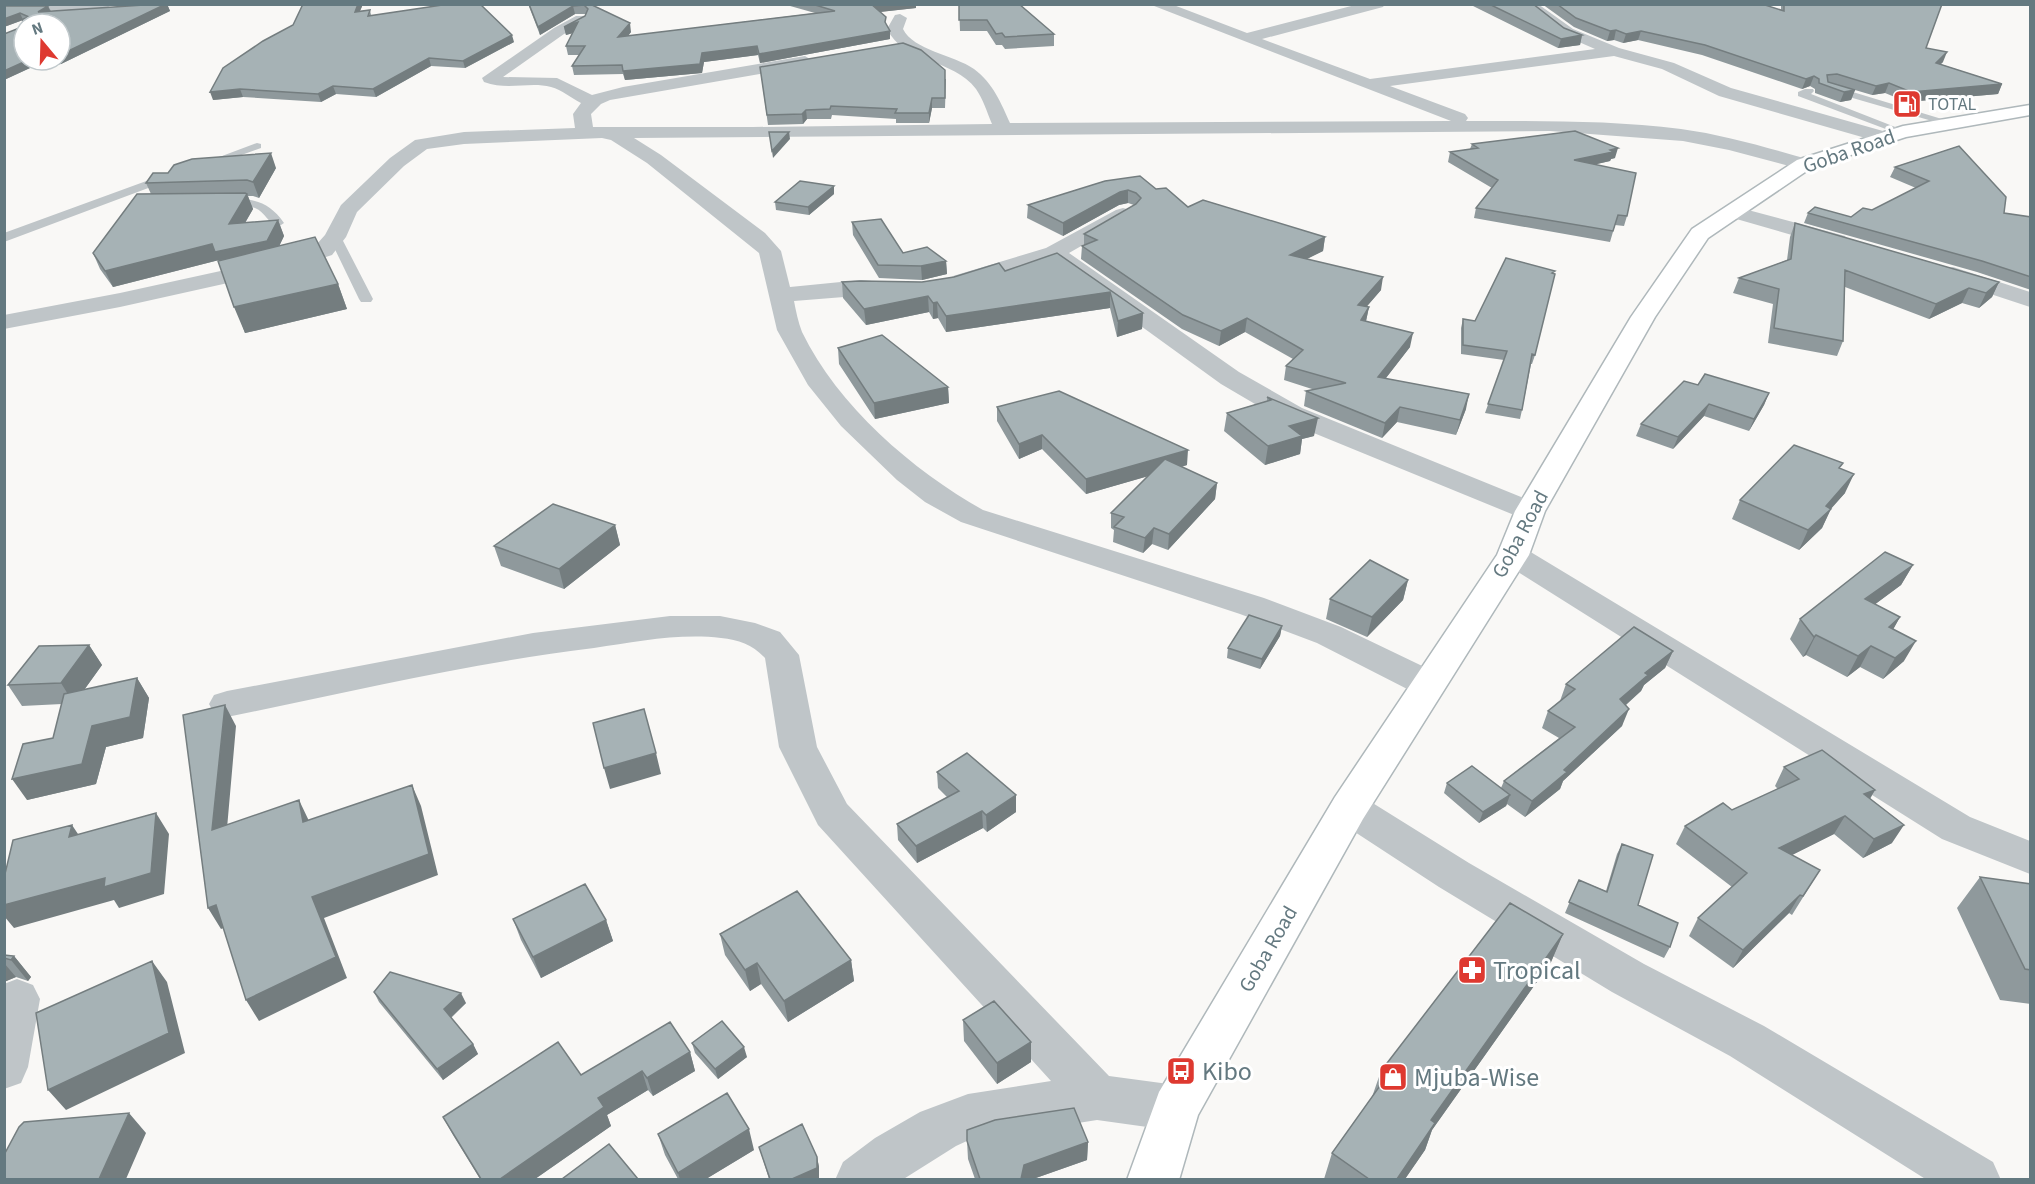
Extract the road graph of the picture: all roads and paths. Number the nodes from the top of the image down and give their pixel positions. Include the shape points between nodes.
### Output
1 (119, 4) edge
2 (1156, 4) edge
3 (1378, 4) edge
4 (1528, 4) edge
5 (103, 6) edge
6 (1311, 6) dead end
7 (4, 7) edge
8 (72, 14) edge
9 (1334, 15) junction
10 (900, 18) dead end
11 (581, 19) edge
12 (1246, 38) junction
13 (905, 44) junction
14 (887, 47) edge
15 (1613, 51) junction
16 (819, 58) edge
17 (1369, 84) junction
18 (1830, 88) edge
19 (1809, 92) edge
20 (591, 101) junction
21 (2031, 110) edge
22 (1950, 123) junction
23 (1478, 125) junction
24 (1003, 129) junction
25 (593, 132) junction
26 (1893, 135) junction
27 (256, 146) dead end
28 (1804, 164) junction
29 (95, 203) junction
30 (128, 204) edge
31 (206, 204) edge
32 (1127, 211) edge
33 (1733, 212) junction
34 (278, 223) edge
35 (335, 237) junction
36 (4, 238) edge
37 (1856, 247) edge
38 (1054, 253) junction
39 (1934, 269) edge
40 (938, 286) edge
41 (909, 288) edge
42 (780, 295) junction
43 (366, 299) dead end
44 (2031, 300) edge
45 (4, 322) edge
46 (1530, 511) junction
47 (1512, 555) junction
48 (1428, 684) junction
49 (226, 704) edge
50 (1349, 808) junction
51 (2031, 858) edge
52 (17, 999) dead end
53 (4, 1067) edge
54 (1097, 1097) junction
55 (1176, 1108) junction
56 (861, 1179) edge
57 (1153, 1179) edge
58 (1975, 1179) edge

1 - 5 street
2 - 12 street
3 - 9 street
4 - 15 street via 1568,32
5 - 7 street
5 - 8 street
6 - 9 street
9 - 12 street
10 - 13 street via 895,29
11 - 20 street via 490,78 558,83
12 - 17 street
13 - 14 street
13 - 24 street via 945,59 975,78 984,88
15 - 17 street
15 - 26 street via 1668,66 1725,92 1825,122
16 - 20 street
17 - 23 street
18 - 22 lane
19 - 26 lane via 1803,94
20 - 25 street via 582,114
21 - 22 main road, Goba Road
22 - 26 main road, Goba Road
23 - 24 street
23 - 28 street via 1662,132 1733,144
24 - 25 street
25 - 35 street via 464,138 422,144 348,209
25 - 42 street via 618,136 654,159 757,238 771,251
26 - 28 main road, Goba Road
27 - 29 lane
28 - 33 main road, Goba Road
29 - 30 lane
29 - 36 lane
31 - 34 lane via 259,203 269,209
32 - 38 street
33 - 37 street
33 - 46 main road, Goba Road via 1700,234 1672,272
35 - 43 lane
35 - 45 street via 324,250 286,263
38 - 40 street
38 - 46 street via 1230,378 1292,414
39 - 44 street
41 - 42 street via 861,286
42 - 48 street via 789,330 817,379 851,420 936,496 972,516 1252,606 1329,635
46 - 47 main road, Goba Road
47 - 48 main road, Goba Road
47 - 51 street via 1956,828
48 - 50 main road, Goba Road
49 - 54 street via 533,644 670,627 720,627 755,634 768,640 782,655 798,747 832,814
50 - 55 main road, Goba Road
50 - 58 street via 1454,875 1628,978 1747,1041
52 - 53 street
54 - 55 street
54 - 56 street via 968,1118 893,1155
55 - 57 main road, Goba Road

